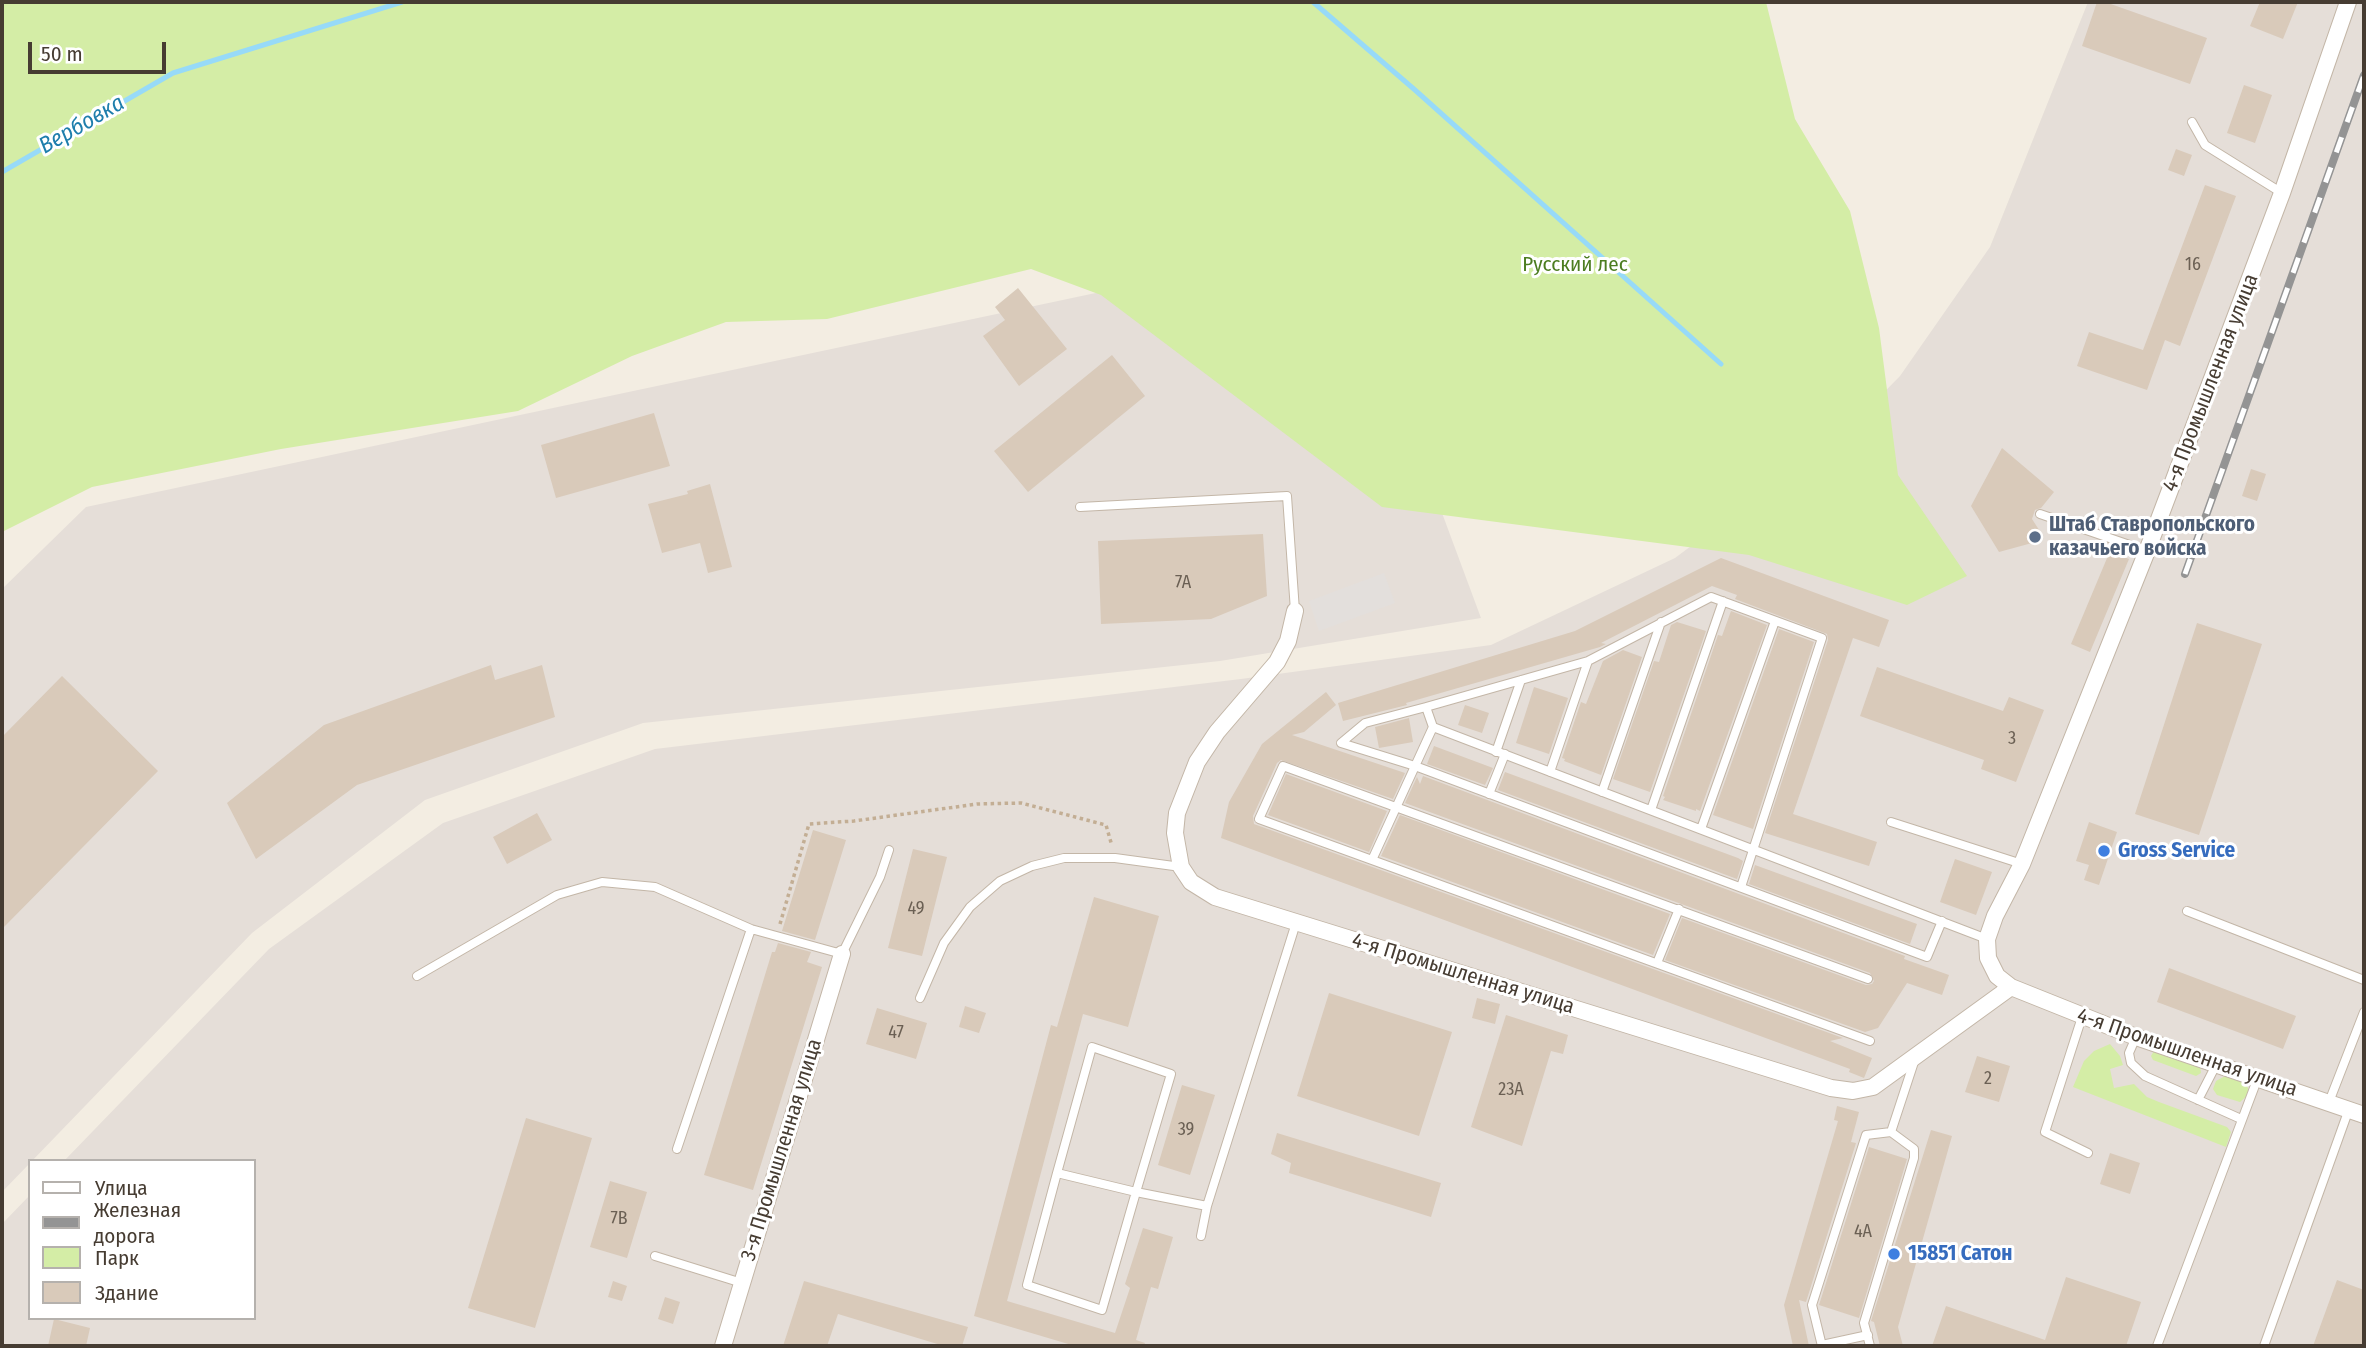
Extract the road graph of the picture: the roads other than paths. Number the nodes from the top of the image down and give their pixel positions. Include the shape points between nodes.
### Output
1 (2348, 2) edge
2 (2192, 122) dead end
3 (2282, 193) junction
4 (1080, 508) dead end
5 (2040, 514) dead end
6 (2147, 551) junction
7 (1723, 601) junction
8 (1295, 611) joint
9 (1775, 621) junction
10 (1661, 622) junction
11 (1588, 661) junction
12 (1521, 680) junction
13 (1426, 707) junction
14 (1433, 727) junction
15 (1500, 753) junction
16 (1415, 766) junction
17 (1550, 772) junction
18 (1602, 792) junction
19 (1489, 794) junction
20 (1397, 806) junction
21 (1651, 810) junction
22 (1891, 822) dead end
23 (1701, 829) junction
24 (1753, 849) junction
25 (890, 850) dead end
26 (1372, 860) junction
27 (2021, 864) junction
28 (1181, 867) junction
29 (1741, 887) junction
30 (1679, 909) junction
31 (2187, 911) dead end
32 (1942, 921) junction
33 (1296, 923) junction
34 (751, 929) junction
35 (1987, 939) junction
36 (842, 954) junction
37 (1657, 963) junction
38 (417, 976) dead end
39 (1868, 979) dead end
40 (2364, 980) edge
41 (2011, 988) junction
42 (920, 998) dead end
43 (2364, 1012) edge
44 (2082, 1017) junction
45 (2136, 1037) junction
46 (1870, 1041) dead end
47 (1916, 1056) junction
48 (2216, 1065) junction
49 (2257, 1080) junction
50 (2198, 1100) junction
51 (2329, 1102) junction
52 (2357, 1112) edge
53 (2241, 1119) junction
54 (1891, 1132) junction
55 (677, 1149) dead end
56 (2088, 1153) dead end
57 (1056, 1173) junction
58 (1136, 1192) junction
59 (1207, 1206) junction
60 (1202, 1236) dead end
61 (655, 1256) dead end
62 (742, 1283) junction
63 (1868, 1335) junction
64 (723, 1346) edge
65 (1822, 1346) edge
66 (1870, 1346) edge
67 (2157, 1346) edge
68 (2264, 1346) edge

1 - 3 street, 4-я Промышленная улица
2 - 3 lane via 2205,145
3 - 6 street, 4-я Промышленная улица
4 - 8 lane via 1287,496
5 - 6 lane
6 - 27 street, 4-я Промышленная улица
7 - 9 lane
7 - 10 lane via 1711,597
7 - 21 lane
8 - 28 street via 1277,662 1217,732 1198,762 1177,813
9 - 23 lane
9 - 24 lane via 1822,638
10 - 11 lane
10 - 18 lane
11 - 12 lane
11 - 17 lane
12 - 13 lane
12 - 15 lane
13 - 14 lane
13 - 16 lane via 1366,723 1341,743
14 - 15 lane
14 - 16 lane
15 - 17 lane
15 - 19 lane
16 - 19 lane
16 - 20 lane
17 - 18 lane
18 - 21 lane
19 - 29 lane
20 - 26 lane
20 - 26 lane via 1283,766 1259,819
20 - 30 lane
21 - 23 lane
22 - 27 lane
23 - 24 lane
24 - 29 lane
24 - 32 lane
25 - 36 lane
26 - 37 lane
27 - 35 street, 4-я Промышленная улица
28 - 33 street, 4-я Промышленная улица via 1191,881 1215,897
28 - 42 lane via 1115,858 1064,858 1000,881 970,908 944,943
29 - 32 lane via 1927,957
30 - 37 lane
30 - 39 lane
31 - 40 lane
32 - 35 lane
33 - 47 street, 4-я Промышленная улица via 1831,1088 1853,1091 1873,1087
33 - 59 lane
34 - 36 lane
34 - 38 lane via 655,887 602,882 557,895
34 - 55 lane
35 - 41 street, 4-я Промышленная улица via 1988,958 1997,976
36 - 62 street, 3-я Промышленная улица
37 - 46 lane
41 - 44 street, 4-я Промышленная улица
41 - 47 street, 4-я Промышленная улица
43 - 51 lane
44 - 45 street, 4-я Промышленная улица
44 - 56 lane via 2045,1132
45 - 48 street, 4-я Промышленная улица
45 - 50 lane via 2129,1053 2131,1063 2145,1076
47 - 54 lane
48 - 49 street, 4-я Промышленная улица
48 - 50 lane
49 - 51 street, 4-я Промышленная улица
49 - 53 lane
50 - 53 lane
51 - 52 street, 4-я Промышленная улица
52 - 68 lane
53 - 67 lane
54 - 63 lane via 1914,1149 1914,1158 1864,1323
54 - 65 lane via 1866,1135 1811,1305
57 - 58 lane
57 - 58 lane via 1027,1285 1101,1310
57 - 58 lane via 1092,1047 1171,1074
58 - 59 lane
59 - 60 lane
61 - 62 lane
62 - 64 street, 3-я Промышленная улица
63 - 65 lane
63 - 66 lane

